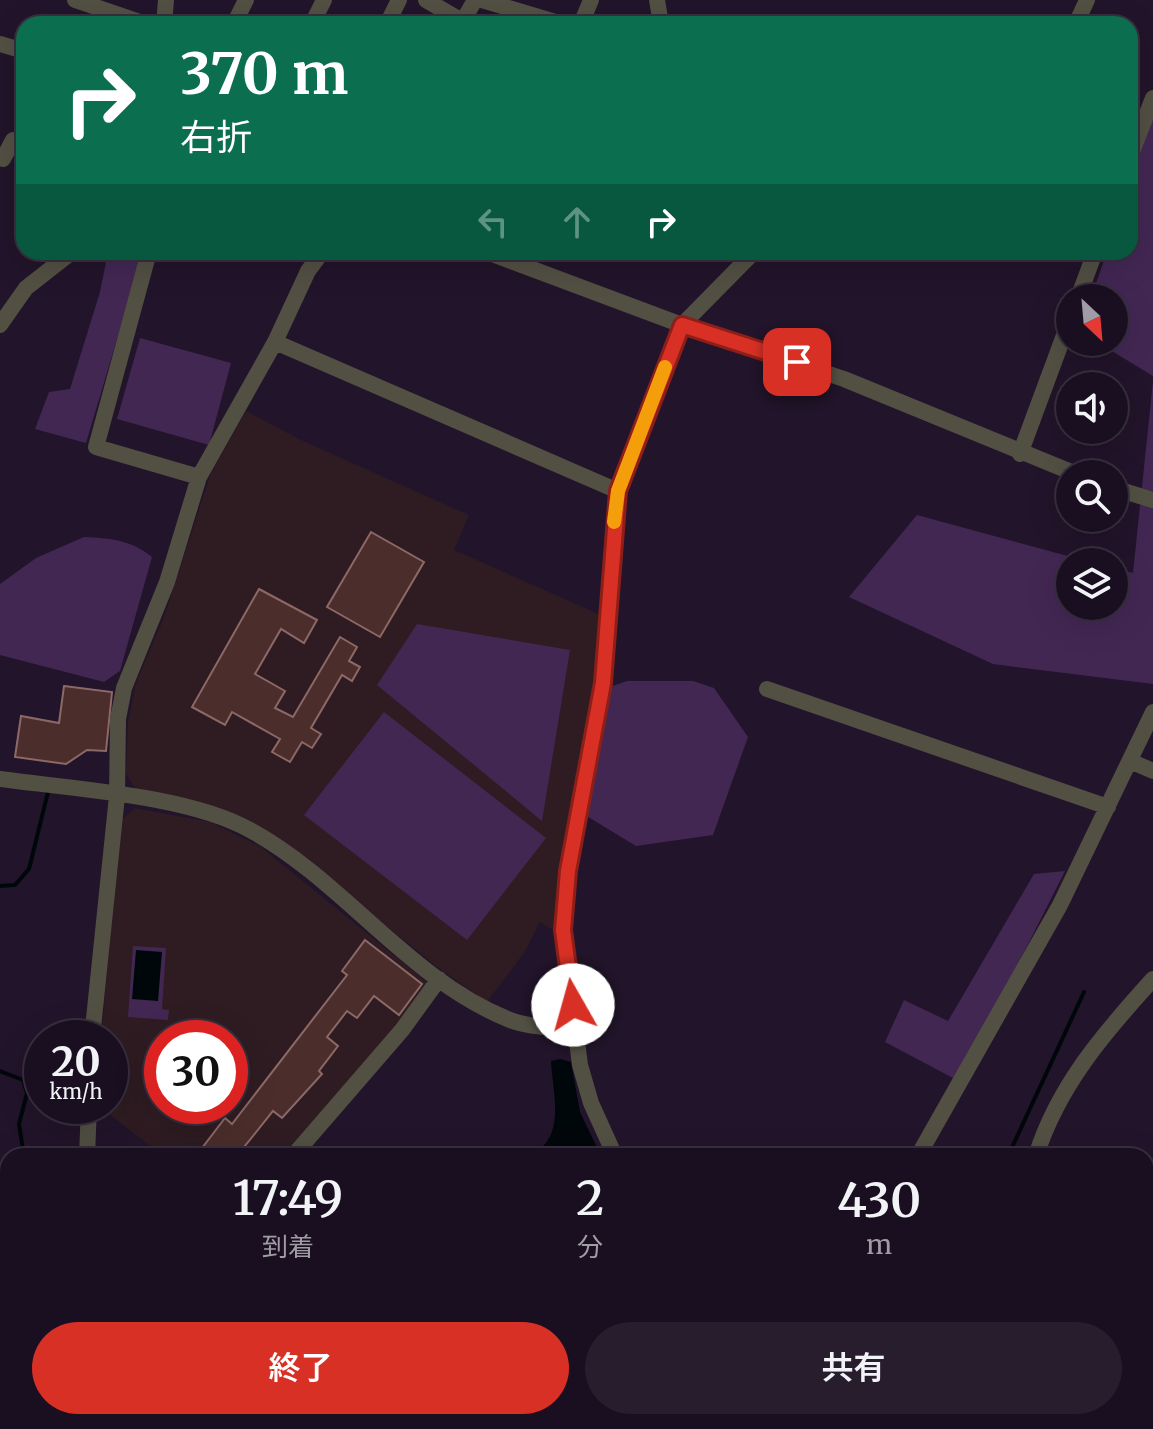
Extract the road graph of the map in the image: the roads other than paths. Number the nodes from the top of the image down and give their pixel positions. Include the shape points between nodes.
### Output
1 (75, 0) edge
2 (426, 0) edge
3 (482, 0) edge
4 (122, 16) edge
5 (453, 16) edge
6 (535, 16) edge
7 (1153, 98) edge
8 (1138, 136) edge
9 (16, 141) edge
10 (0, 158) edge
11 (62, 260) edge
12 (147, 260) edge
13 (316, 260) edge
14 (508, 260) edge
15 (746, 260) edge
16 (1092, 260) edge
17 (1083, 284) edge
18 (0, 325) edge
19 (682, 325) junction
20 (275, 342) junction
21 (1056, 356) edge
22 (1020, 454) junction
23 (1056, 467) edge
24 (199, 477) junction
25 (618, 491) junction
26 (1128, 492) edge
27 (1153, 500) edge
28 (767, 689) dead end
29 (1153, 712) edge
30 (1130, 761) junction
31 (1153, 771) edge
32 (0, 779) edge
33 (117, 796) junction
34 (1108, 807) junction
35 (439, 979) junction
36 (1153, 979) edge
37 (94, 1020) edge
38 (576, 1030) junction
39 (88, 1124) edge
40 (87, 1148) edge
41 (300, 1148) edge
42 (611, 1148) edge
43 (923, 1148) edge
44 (1039, 1148) edge

1 - 4 street
2 - 5 street
3 - 6 street
7 - 8 street
9 - 10 street
11 - 18 street via 26,288
12 - 24 street via 96,447
13 - 20 street
14 - 19 street
15 - 19 street
16 - 17 street
19 - 22 street via 844,379
19 - 25 street
20 - 24 street
20 - 25 street
21 - 22 street
22 - 23 street
24 - 33 street via 167,582 124,688
25 - 38 street via 603,683 563,930
26 - 27 street
28 - 34 street
29 - 30 street
30 - 31 street
30 - 34 street
32 - 33 street
33 - 35 street via 194,809 248,829 299,862
33 - 37 street
34 - 43 street via 1060,905
35 - 38 street via 512,1021
35 - 41 street
36 - 44 street via 1096,1042
38 - 42 street via 591,1103
39 - 40 street

